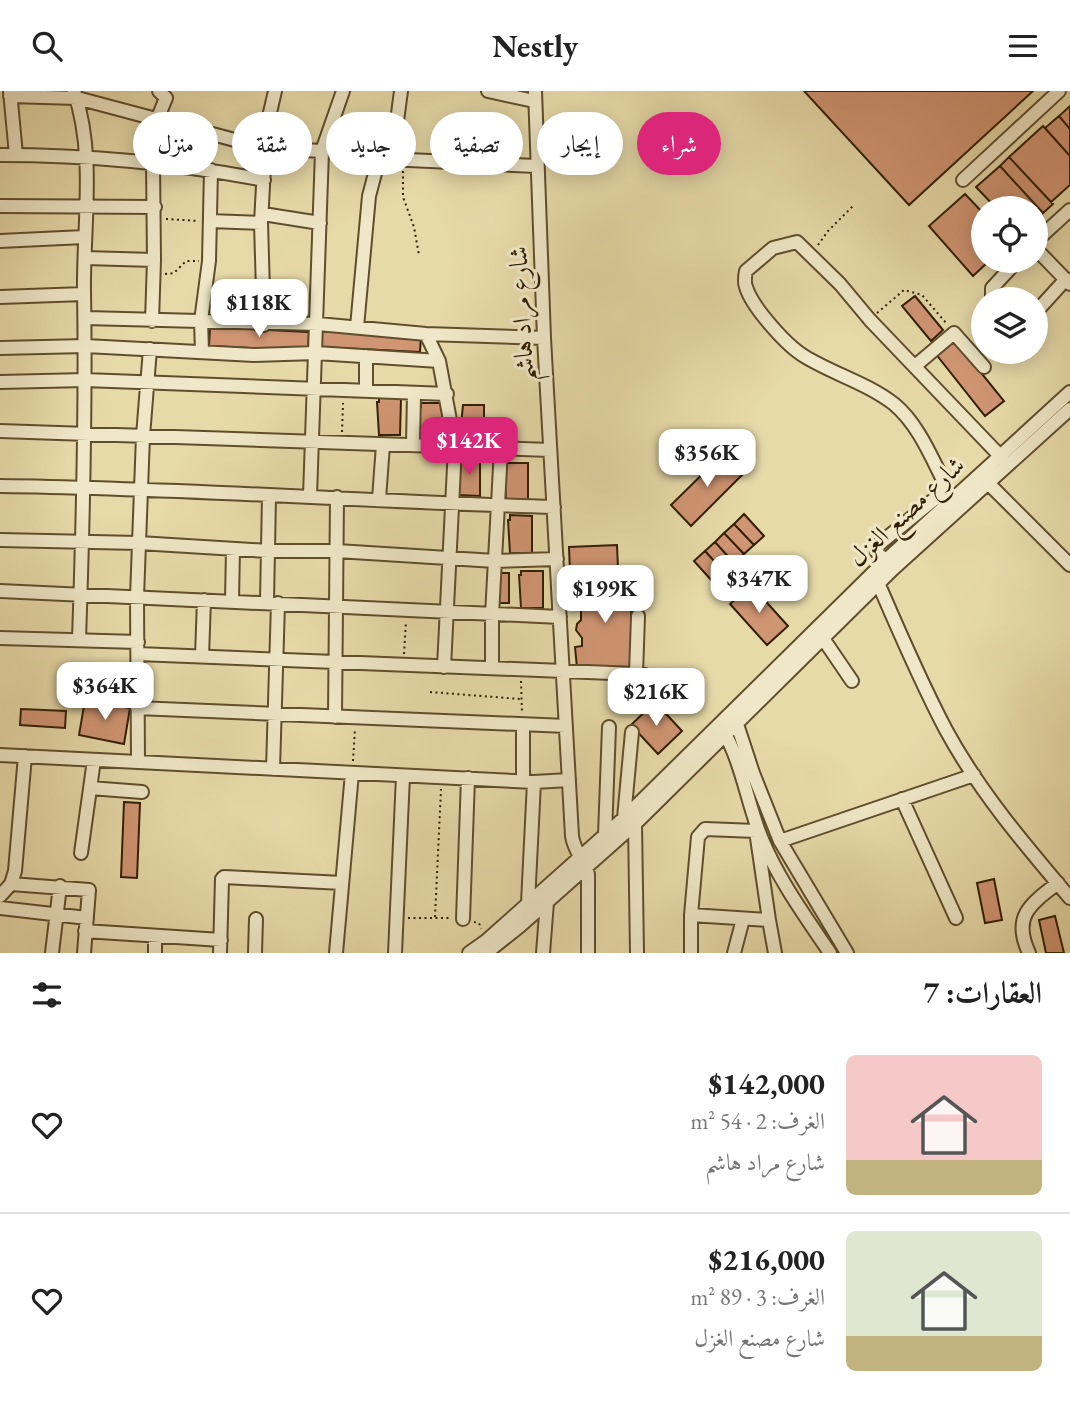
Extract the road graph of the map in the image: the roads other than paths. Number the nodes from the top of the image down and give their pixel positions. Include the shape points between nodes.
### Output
1 (159, 91) edge
2 (343, 91) edge
3 (401, 91) edge
4 (488, 91) edge
5 (1059, 91) edge
6 (273, 92) edge
7 (75, 95) edge
8 (534, 96) edge
9 (8, 99) edge
10 (133, 112) edge
11 (162, 112) edge
12 (269, 112) edge
13 (400, 112) edge
14 (312, 150) edge
15 (322, 151) junction
16 (0, 155) edge
17 (16, 155) junction
18 (87, 156) junction
19 (133, 160) edge
20 (416, 160) edge
21 (537, 166) joint
22 (218, 171) edge
23 (154, 175) edge
24 (211, 175) edge
25 (264, 175) edge
26 (375, 175) edge
27 (537, 175) edge
28 (264, 180) junction
29 (963, 180) dead end
30 (0, 206) edge
31 (86, 206) junction
32 (1070, 210) edge
33 (155, 213) junction
34 (262, 218) junction
35 (210, 221) junction
36 (320, 223) junction
37 (1048, 230) edge
38 (84, 237) junction
39 (0, 241) edge
40 (85, 258) junction
41 (154, 260) junction
42 (1048, 261) edge
43 (1006, 273) edge
44 (1068, 282) edge
45 (993, 287) edge
46 (84, 293) junction
47 (0, 297) edge
48 (1048, 301) edge
49 (86, 318) junction
50 (152, 321) junction
51 (201, 321) junction
52 (264, 324) junction
53 (318, 324) junction
54 (357, 327) junction
55 (426, 334) junction
56 (544, 338) junction
57 (86, 346) junction
58 (0, 348) edge
59 (150, 349) junction
60 (202, 352) junction
61 (316, 353) junction
62 (366, 356) junction
63 (439, 361) junction
64 (915, 366) junction
65 (984, 367) dead end
66 (85, 380) junction
67 (0, 382) edge
68 (148, 382) junction
69 (316, 389) junction
70 (366, 390) junction
71 (1070, 392) edge
72 (414, 394) junction
73 (447, 394) junction
74 (1070, 409) edge
75 (0, 431) edge
76 (84, 433) junction
77 (143, 436) junction
78 (313, 443) junction
79 (413, 444) junction
80 (383, 445) junction
81 (454, 447) junction
82 (501, 449) junction
83 (550, 450) junction
84 (1004, 459) junction
85 (983, 478) junction
86 (0, 486) edge
87 (83, 487) junction
88 (140, 491) junction
89 (270, 496) junction
90 (310, 496) junction
91 (337, 497) junction
92 (379, 499) junction
93 (453, 505) junction
94 (499, 505) junction
95 (554, 507) junction
96 (0, 540) edge
97 (83, 541) junction
98 (139, 543) junction
99 (233, 549) junction
100 (268, 551) junction
101 (337, 551) junction
102 (450, 558) junction
103 (557, 559) junction
104 (495, 561) junction
105 (889, 565) junction
106 (1070, 565) edge
107 (876, 577) junction
108 (0, 591) edge
109 (80, 594) junction
110 (137, 597) junction
111 (204, 600) junction
112 (232, 600) junction
113 (272, 602) junction
114 (335, 605) junction
115 (447, 612) junction
116 (492, 615) junction
117 (638, 616) dead end
118 (560, 617) junction
119 (819, 634) junction
120 (0, 638) edge
121 (79, 639) junction
122 (138, 648) junction
123 (202, 656) junction
124 (275, 660) junction
125 (334, 664) junction
126 (444, 667) junction
127 (492, 668) junction
128 (563, 671) junction
129 (636, 674) junction
130 (852, 681) dead end
131 (679, 706) dead end
132 (137, 708) junction
133 (733, 710) junction
134 (273, 715) junction
135 (335, 717) junction
136 (719, 724) junction
137 (523, 725) junction
138 (737, 725) junction
139 (566, 726) junction
140 (609, 727) dead end
141 (632, 732) dead end
142 (726, 736) junction
143 (740, 753) junction
144 (0, 755) edge
145 (25, 757) junction
146 (94, 760) junction
147 (138, 762) junction
148 (273, 769) junction
149 (352, 773) junction
150 (974, 775) junction
151 (403, 776) junction
152 (468, 778) junction
153 (569, 780) junction
154 (529, 781) junction
155 (90, 788) junction
156 (142, 792) dead end
157 (902, 799) junction
158 (630, 821) junction
159 (757, 831) junction
160 (605, 835) junction
161 (780, 841) junction
162 (81, 853) dead end
163 (582, 862) junction
164 (342, 883) junction
165 (1058, 883) junction
166 (11, 884) junction
167 (60, 886) junction
168 (0, 896) edge
169 (1070, 898) edge
170 (547, 902) junction
171 (528, 903) junction
172 (0, 908) edge
173 (57, 914) junction
174 (691, 915) junction
175 (956, 918) dead end
176 (256, 919) dead end
177 (463, 919) road end
178 (743, 919) junction
179 (769, 920) junction
180 (86, 925) junction
181 (155, 937) junction
182 (220, 946) edge
183 (490, 949) edge
184 (52, 953) edge
185 (83, 953) edge
186 (155, 953) edge
187 (256, 953) edge
188 (336, 953) edge
189 (395, 953) edge
190 (469, 953) edge
191 (543, 953) edge
192 (588, 953) edge
193 (636, 953) edge
194 (691, 953) edge
195 (734, 953) edge
196 (775, 953) edge
197 (830, 953) edge
198 (848, 953) edge
199 (1030, 953) edge

1 - 11 street via 166,98
2 - 15 street
3 - 13 street
4 - 8 street
5 - 29 street
6 - 12 street
7 - 9 street
7 - 10 street
7 - 18 street
8 - 21 street, شارع مراد هاشم
9 - 17 street
14 - 15 street
15 - 36 street
16 - 17 street
17 - 18 street
18 - 19 street
18 - 31 street
20 - 21 street
22 - 28 street
23 - 33 street
24 - 35 street
25 - 28 street
26 - 54 street
27 - 56 street, شارع مراد هاشم
28 - 34 street
30 - 31 street
31 - 33 street
31 - 38 street
32 - 37 street
33 - 41 street
34 - 35 street
34 - 36 street
34 - 52 street
35 - 51 street
36 - 53 street
38 - 39 street
38 - 40 street
40 - 41 street
40 - 46 street
41 - 50 street
42 - 44 street
43 - 45 street
44 - 48 street
46 - 47 street
46 - 49 street
49 - 50 street
49 - 57 street
50 - 51 street
51 - 52 street
51 - 60 street
52 - 53 street
53 - 54 street
53 - 61 street
54 - 55 street
55 - 56 street
55 - 63 street
56 - 83 street, شارع مراد هاشم
57 - 58 street
57 - 59 street
57 - 66 street
59 - 60 street
59 - 68 street
60 - 61 street
61 - 62 street
61 - 69 street
62 - 63 street
62 - 70 street
63 - 73 street
64 - 65 street via 954,333
64 - 84 street
64 - 105 street via 797,242 773,248 746,271 744,284 750,297 803,356 897,406 918,433 943,480 942,492 878,545 877,552
66 - 67 street
66 - 68 street
66 - 76 street
68 - 69 street
68 - 77 street
69 - 70 street
69 - 78 street
70 - 72 street
71 - 84 street, شارع مصنع الغزل
72 - 73 street
72 - 79 street
73 - 81 street
74 - 84 street, شارع مصنع الغزل
75 - 76 street
76 - 77 street
76 - 87 street
77 - 78 street
77 - 88 street
78 - 80 street
78 - 90 street
79 - 80 street
79 - 81 street
80 - 92 street
81 - 82 street
81 - 93 street
82 - 83 street
82 - 94 street
83 - 95 street, شارع مراد هاشم
84 - 85 street, شارع مصنع الغزل
85 - 105 street, شارع مصنع الغزل
85 - 106 street
86 - 87 street
87 - 88 street
87 - 97 street
88 - 89 street
88 - 98 street
89 - 90 street
89 - 100 street
90 - 91 street
91 - 92 street
91 - 101 street
92 - 93 street
93 - 94 street
93 - 102 street
94 - 95 street
94 - 104 street
95 - 103 street, شارع مراد هاشم
96 - 97 street
97 - 98 street
97 - 109 street
98 - 99 street
98 - 110 street
99 - 100 street
99 - 112 street
100 - 101 street
100 - 113 street
101 - 102 street
101 - 114 street
102 - 104 street
102 - 115 street
103 - 104 street
103 - 118 street, شارع مراد هاشم
104 - 116 street
105 - 107 street, شارع مصنع الغزل
107 - 119 street, شارع مصنع الغزل
107 - 150 street via 946,730
108 - 109 street
109 - 110 street
109 - 121 street
110 - 111 street
110 - 122 street
111 - 112 street
111 - 123 street
112 - 113 street
113 - 114 street
113 - 124 street
114 - 115 street
114 - 125 street
115 - 116 street
115 - 126 street
116 - 118 street
116 - 127 street
117 - 129 street
118 - 128 street, شارع مراد هاشم
119 - 130 street
119 - 133 street, شارع مصنع الغزل
119 - 138 street, شارع مصنع الغزل
120 - 121 street
121 - 122 street
122 - 123 street
122 - 132 street
123 - 124 street
124 - 125 street
124 - 134 street
125 - 126 street
125 - 135 street
126 - 127 street
127 - 128 street
128 - 129 street
128 - 139 street, شارع مراد هاشم
129 - 131 street via 645,675
132 - 134 street
132 - 147 street
133 - 136 street, شارع مصنع الغزل
133 - 138 street
134 - 135 street
134 - 148 street
135 - 137 street
136 - 142 street
136 - 158 street, شارع مصنع الغزل
137 - 139 street
137 - 154 street
138 - 142 street, شارع مصنع الغزل
138 - 143 street
139 - 153 street, شارع مراد هاشم
140 - 160 street
141 - 158 street
142 - 143 street
142 - 158 street, شارع مصنع الغزل
143 - 159 street
143 - 161 street
144 - 145 street
145 - 146 street
145 - 166 street
146 - 147 street
146 - 155 street
147 - 148 street
148 - 149 street
149 - 151 street
149 - 164 street
150 - 157 street
150 - 165 street
151 - 152 street
151 - 189 street
152 - 154 street
152 - 177 street
153 - 154 street
153 - 163 street, شارع مراد هاشم via 573,844
154 - 171 street
155 - 156 street
155 - 162 street
157 - 161 street
157 - 175 street
158 - 160 street, شارع مصنع الغزل
158 - 163 street, شارع مصنع الغزل
158 - 193 street
159 - 174 street via 701,832
159 - 179 street
159 - 197 street via 785,885
160 - 163 street, شارع مصنع الغزل
161 - 198 street
163 - 170 street, شارع مصنع الغزل
163 - 171 street, شارع مصنع الغزل
163 - 192 street, شارع مراد هاشم via 588,880
164 - 182 street via 224,877
164 - 188 street
165 - 169 street
165 - 199 street via 1031,904 1021,922
166 - 167 street
166 - 168 street
167 - 173 street
167 - 180 street via 89,890
170 - 183 street, شارع مصنع الغزل
170 - 191 street
171 - 183 street, شارع مصنع الغزل
172 - 173 street
173 - 180 street
173 - 184 street
174 - 178 street
174 - 194 street
176 - 187 street
178 - 179 street
178 - 195 street
179 - 196 street
180 - 181 street
180 - 185 street
181 - 182 street
181 - 186 street
183 - 190 street, شارع مصنع الغزل

